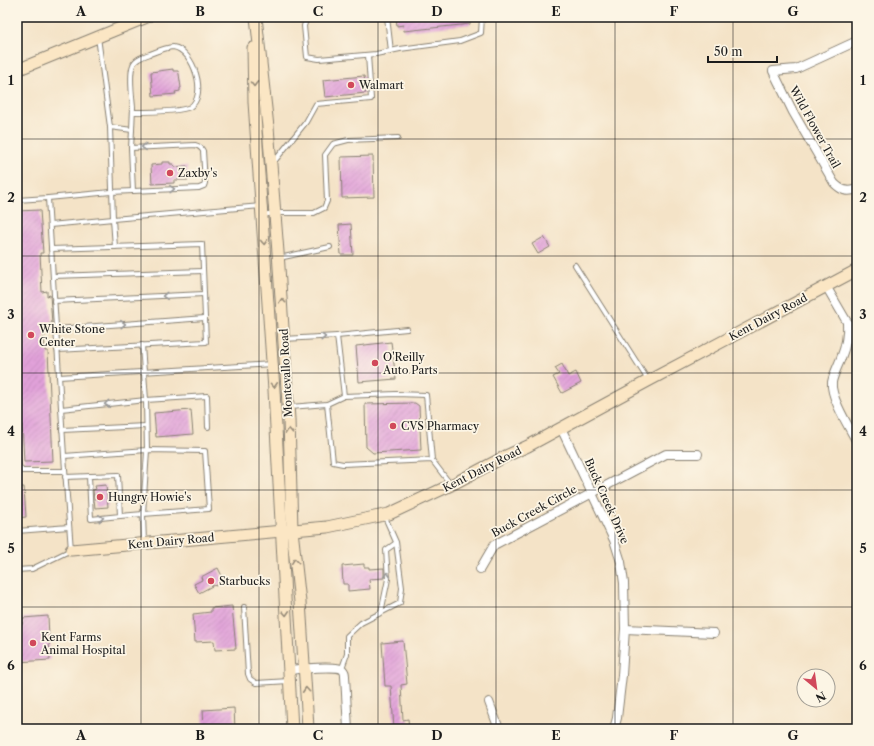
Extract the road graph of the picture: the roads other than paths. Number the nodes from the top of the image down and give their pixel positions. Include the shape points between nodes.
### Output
1 (147, 17) edge
2 (252, 17) edge
3 (256, 17) edge
4 (307, 17) edge
5 (387, 17) edge
6 (482, 17) edge
7 (98, 37) junction
8 (857, 41) edge
9 (391, 51) junction
10 (368, 55) junction
11 (17, 70) edge
12 (132, 112) junction
13 (110, 127) junction
14 (132, 130) junction
15 (398, 138) dead end
16 (131, 148) junction
17 (271, 164) junction
18 (857, 189) edge
19 (133, 191) junction
20 (111, 192) junction
21 (48, 198) junction
22 (17, 200) edge
23 (262, 210) junction
24 (275, 213) junction
25 (112, 218) junction
26 (50, 225) junction
27 (114, 247) junction
28 (330, 247) dead end
29 (51, 249) junction
30 (279, 258) junction
31 (574, 265) dead end
32 (857, 270) edge
33 (203, 271) junction
34 (53, 276) junction
35 (826, 286) junction
36 (204, 294) junction
37 (54, 301) junction
38 (205, 318) junction
39 (847, 322) junction
40 (56, 329) junction
41 (407, 329) dead end
42 (857, 331) edge
43 (337, 336) junction
44 (284, 339) junction
45 (142, 345) junction
46 (57, 350) junction
47 (272, 364) junction
48 (144, 372) junction
49 (59, 377) junction
50 (648, 381) junction
51 (344, 396) junction
52 (146, 400) junction
53 (327, 404) junction
54 (288, 407) junction
55 (61, 409) junction
56 (146, 426) junction
57 (208, 427) dead end
58 (561, 428) junction
59 (62, 430) junction
60 (857, 442) edge
61 (17, 450) edge
62 (147, 450) junction
63 (698, 454) dead end
64 (64, 456) junction
65 (432, 460) junction
66 (65, 471) junction
67 (89, 476) junction
68 (65, 477) junction
69 (451, 485) junction
70 (592, 493) junction
71 (143, 514) junction
72 (383, 515) junction
73 (120, 516) junction
74 (69, 527) junction
75 (287, 530) junction
76 (17, 531) edge
77 (396, 543) junction
78 (144, 544) junction
79 (71, 550) junction
80 (480, 569) dead end
81 (17, 570) edge
82 (244, 607) dead end
83 (381, 612) junction
84 (625, 629) junction
85 (714, 633) dead end
86 (342, 668) junction
87 (304, 669) junction
88 (289, 670) junction
89 (290, 681) junction
90 (489, 702) dead end
91 (292, 729) edge
92 (308, 729) edge
93 (348, 729) edge
94 (499, 729) edge
95 (614, 729) edge

1 - 7 main road
2 -> 23 main road, Montevallo Road via 254,102
3 - 17 main road, Montevallo Road
4 - 10 lane via 304,26 307,57 320,59
5 - 9 lane
6 - 9 lane via 481,33 460,41
7 - 11 main road
7 - 13 lane
8 - 18 street, Wild Flower Trail via 796,69 773,71 834,184 843,190
9 - 10 lane
10 - 17 lane via 371,99 316,104 306,122
12 - 12 lane via 133,63 141,57 173,47 181,50 194,66 198,86 194,104 189,108
12 - 14 lane
13 - 14 lane
13 - 20 lane
14 - 16 lane
15 - 24 lane via 348,140 333,144 326,155 327,201 324,208 314,213
16 - 19 lane
19 -> 16 lane via 199,188 205,183 203,151 199,146
17 - 24 main road, Montevallo Road
19 - 20 lane
20 - 21 lane
20 - 25 lane
21 - 22 lane
21 - 26 lane
23 - 24 lane
23 - 25 lane
23 -> 47 main road, Montevallo Road
24 - 30 main road, Montevallo Road
25 - 26 lane
25 - 27 lane
26 - 29 lane
27 - 29 lane
27 - 33 lane via 202,244
28 - 30 lane
29 - 34 lane
44 -> 30 main road, Montevallo Road
31 - 50 lane
32 - 35 main road, Kent Dairy Road
33 - 34 lane
33 - 36 lane
34 - 37 lane
35 - 39 street
35 - 50 main road, Kent Dairy Road
36 -> 37 lane
36 - 38 lane
37 - 40 lane
40 -> 38 lane
38 - 45 lane via 206,342
39 - 42 street
39 - 60 street via 846,343 832,389
40 - 46 lane
41 - 43 lane
44 -> 43 lane
43 - 51 lane
44 - 54 main road, Montevallo Road
45 - 46 lane
45 - 48 lane
46 - 49 lane
47 - 48 lane
47 -> 75 main road, Montevallo Road
48 - 49 lane
48 - 52 lane
49 - 55 lane
50 - 58 main road, Kent Dairy Road
51 - 53 lane
51 - 65 lane via 426,395
52 -> 55 lane
52 - 56 lane
52 - 57 lane via 207,396
53 - 54 lane
53 - 65 lane via 333,462 343,464
75 -> 54 main road, Montevallo Road via 291,474
55 - 59 lane
56 - 59 lane
56 - 62 lane
58 - 69 main road, Kent Dairy Road
58 - 70 street, Buck Creek Drive
59 - 64 lane
61 - 66 lane via 22,471
62 - 64 lane
62 - 71 lane
62 - 71 lane via 205,451 209,509
63 - 70 street, Buck Creek Circle via 666,454
64 - 66 lane
65 - 69 lane
66 - 68 lane
67 - 68 lane
67 - 73 lane via 118,476
67 -> 73 lane via 91,519
68 - 74 lane
69 - 72 main road, Kent Dairy Road
70 - 80 street, Buck Creek Circle via 494,545
70 - 84 street, Buck Creek Drive via 614,540 621,562
71 - 73 lane
71 - 78 lane
72 - 75 main road, Kent Dairy Road via 327,527
72 - 77 lane
74 - 76 lane
74 - 79 lane
75 - 78 main road, Kent Dairy Road
87 -> 75 main road, Montevallo Road via 300,602
75 -> 88 main road, Montevallo Road
83 -> 77 lane via 388,579 386,550
77 - 83 lane via 402,588 400,602
78 - 79 main road, Kent Dairy Road
79 - 81 lane via 32,569
82 - 89 lane via 250,679 256,683
83 - 86 lane via 361,623 347,636 347,654
84 - 85 street
84 - 95 street, Buck Creek Drive via 622,675
86 - 87 street
86 - 93 street via 345,676
87 - 88 street
92 -> 87 main road, Montevallo Road
88 - 89 main road, Montevallo Road
89 - 91 main road, Montevallo Road
90 - 94 street

